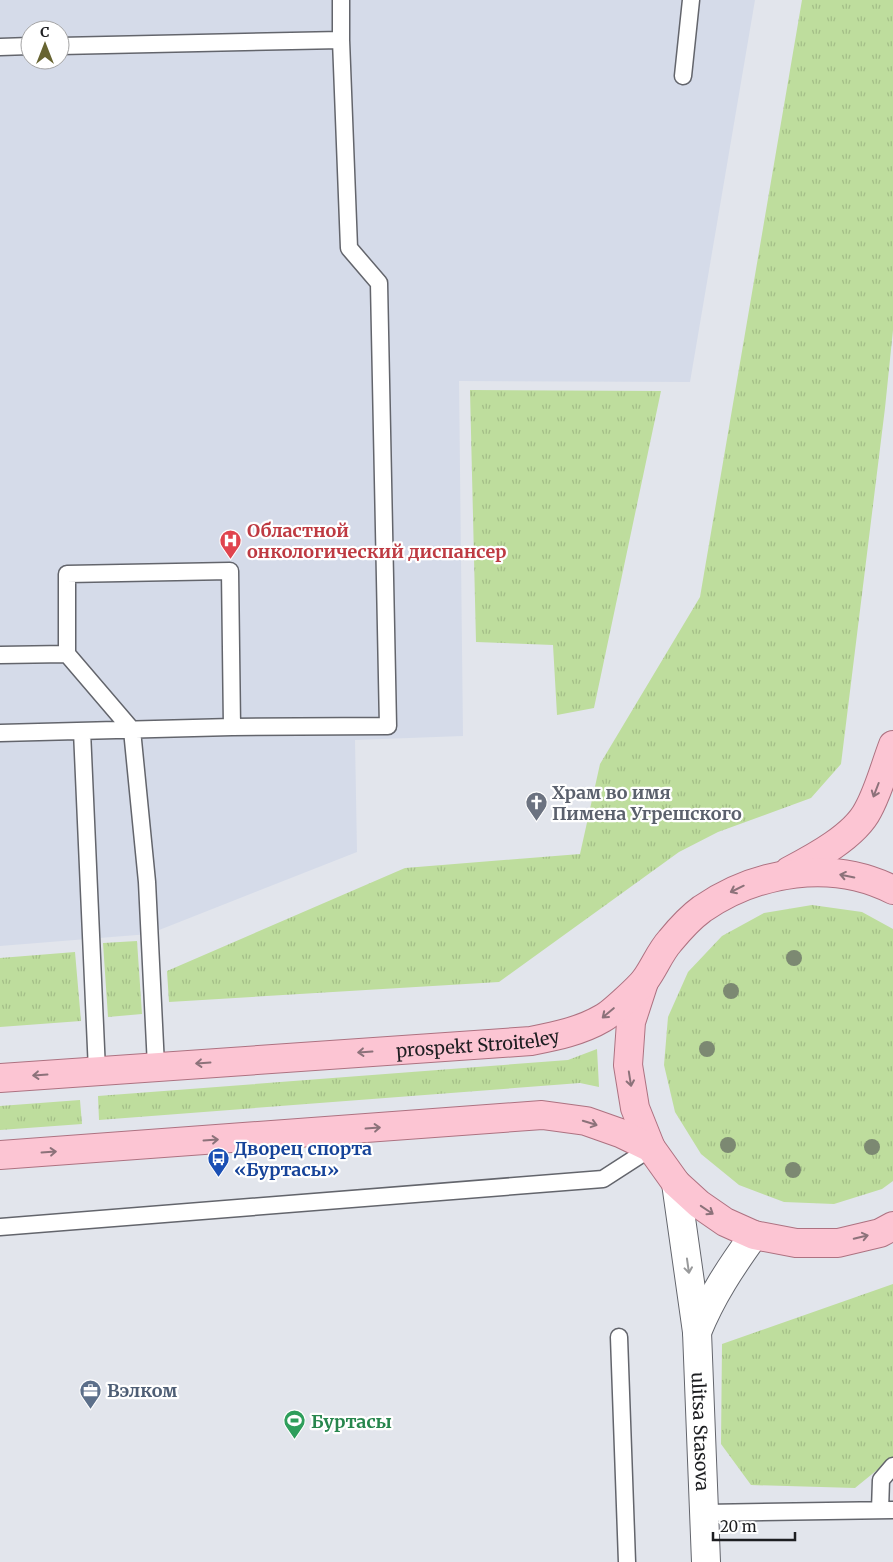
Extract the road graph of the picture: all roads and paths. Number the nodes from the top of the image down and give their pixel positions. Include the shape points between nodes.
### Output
1 (341, 0) edge
2 (691, 0) edge
3 (341, 40) junction
4 (20, 46) edge
5 (70, 46) edge
6 (0, 47) edge
7 (683, 76) dead end
8 (67, 654) junction
9 (0, 655) edge
10 (232, 727) junction
11 (132, 730) junction
12 (82, 731) junction
13 (0, 733) edge
14 (893, 745) edge
15 (784, 874) junction
16 (893, 890) edge
17 (645, 980) junction
18 (156, 1066) junction
19 (97, 1071) junction
20 (0, 1078) edge
21 (651, 1148) junction
22 (0, 1155) edge
23 (676, 1183) junction
24 (893, 1226) edge
25 (0, 1227) edge
26 (754, 1235) junction
27 (696, 1332) junction
28 (619, 1337) dead end
29 (893, 1466) edge
30 (886, 1510) edge
31 (705, 1513) junction
32 (627, 1562) edge
33 (706, 1562) edge

1 - 3 lane
2 - 7 lane
3 - 5 lane
3 - 10 lane via 350,248 379,283 388,726
4 - 6 lane
8 - 9 lane
8 - 10 lane via 67,574 230,571
8 - 11 lane
10 - 11 lane
11 - 12 lane
11 - 18 lane via 147,882
12 - 13 lane
12 - 19 lane
14 -> 15 main road via 868,811 821,854
16 -> 15 main road, prospekt Stroiteley via 878,882 829,872
15 -> 17 main road, prospekt Stroiteley via 740,887 701,910 668,942
17 -> 18 main road, prospekt Stroiteley via 604,1018 567,1034 531,1041
17 -> 21 main road via 631,1022 628,1065 635,1108
18 - 19 main road, prospekt Stroiteley
19 -> 20 main road, prospekt Stroiteley
22 -> 21 main road via 542,1115 586,1121
21 - 23 main road
21 - 25 lane via 603,1179
23 -> 26 main road via 719,1218
23 -> 27 street, ulitsa Stasova
26 -> 24 main road via 796,1243 838,1243 880,1233
26 - 27 street, ulitsa Stasova via 724,1276
27 - 31 street, ulitsa Stasova
28 - 32 lane
29 - 30 lane via 882,1480
30 - 31 lane
31 - 33 street, ulitsa Stasova

